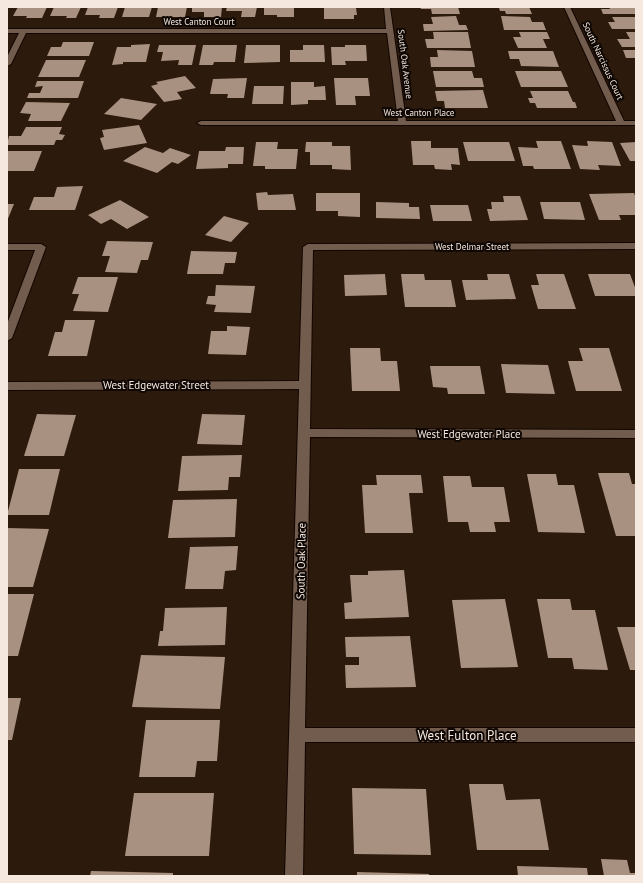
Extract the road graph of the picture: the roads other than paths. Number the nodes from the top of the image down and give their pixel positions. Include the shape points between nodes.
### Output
1 (387, 7) edge
2 (567, 7) edge
3 (390, 30) junction
4 (7, 31) edge
5 (24, 31) junction
6 (7, 64) edge
7 (201, 123) dead end
8 (402, 123) junction
9 (621, 123) junction
10 (636, 123) edge
11 (636, 246) edge
12 (7, 247) edge
13 (308, 247) joint
14 (7, 338) edge
15 (304, 385) junction
16 (7, 386) edge
17 (303, 433) junction
18 (636, 434) edge
19 (298, 735) junction
20 (636, 735) edge
21 (294, 876) edge

1 - 3 street, South Oak Avenue
2 - 9 street, South Narcissus Court
3 - 5 street, West Canton Court
3 - 8 street, South Oak Avenue
4 - 5 street, West Canton Court
5 - 6 street
7 - 8 street, West Canton Place
8 - 9 street, West Canton Place
9 - 10 street, West Canton Place
11 - 13 street, West Delmar Street
12 - 14 street via 40,247
13 - 15 street, South Oak Place
15 - 16 street, West Edgewater Street
15 - 17 street, South Oak Place
17 - 18 street, West Edgewater Place
17 - 19 street, South Oak Place
19 - 20 street, West Fulton Place
19 - 21 street, South Oak Place

